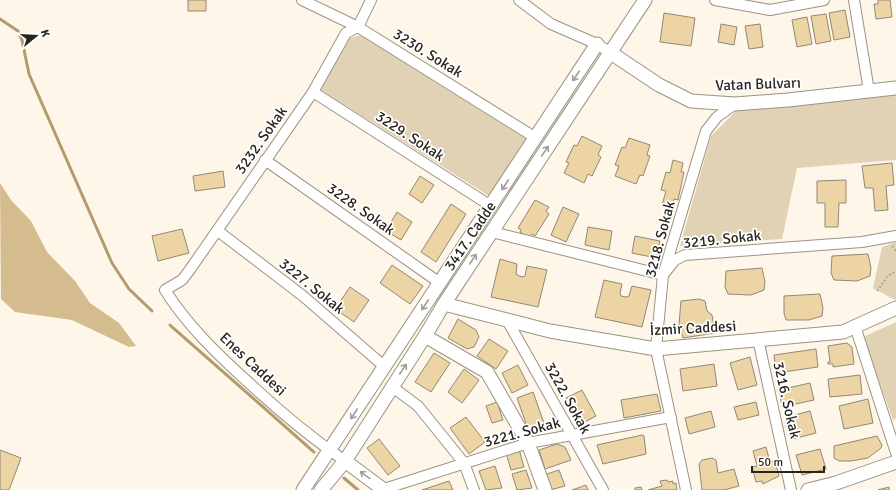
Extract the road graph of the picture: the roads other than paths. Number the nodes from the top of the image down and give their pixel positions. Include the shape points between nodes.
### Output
1 (302, 0) edge
2 (372, 0) edge
3 (519, 0) edge
4 (645, 0) edge
5 (715, 0) edge
6 (824, 0) edge
7 (854, 0) edge
8 (358, 27) junction
9 (597, 44) junction
10 (611, 53) junction
11 (896, 88) edge
12 (869, 91) junction
13 (313, 92) junction
14 (735, 104) junction
15 (536, 138) junction
16 (265, 160) junction
17 (491, 206) junction
18 (218, 231) junction
19 (492, 232) junction
20 (896, 236) edge
21 (663, 275) junction
22 (440, 283) junction
23 (165, 290) joint
24 (444, 304) junction
25 (896, 308) edge
26 (507, 320) junction
27 (854, 326) junction
28 (425, 336) junction
29 (758, 339) junction
30 (656, 349) junction
31 (385, 367) junction
32 (391, 386) junction
33 (671, 417) junction
34 (572, 434) junction
35 (528, 443) junction
36 (330, 451) junction
37 (896, 453) edge
38 (345, 461) junction
39 (896, 462) edge
40 (464, 463) junction
41 (311, 478) junction
42 (838, 486) edge
43 (325, 489) edge
44 (303, 490) edge
45 (384, 490) edge
46 (474, 490) edge
47 (545, 490) edge
48 (603, 490) edge
49 (686, 490) edge
50 (791, 490) edge
51 (808, 490) edge

1 - 8 street, 3230. Sokak
2 - 8 street, 3232. Sokak
3 - 9 street via 551,24
4 - 10 street, 3417. Cadde
5 - 6 street via 770,10
7 - 12 street
8 - 13 street, 3232. Sokak via 346,32
8 - 15 street, 3230. Sokak
9 - 10 street
9 -> 15 street, 3417. Cadde
10 - 14 street, Vatan Bulvarı via 659,85 691,101
19 -> 10 street, 3417. Cadde
11 - 12 street, Vatan Bulvarı
12 - 14 street, Vatan Bulvarı
13 - 16 street, 3232. Sokak
13 - 17 street, 3229. Sokak
14 - 21 street, 3218. Sokak via 717,117 706,131
15 -> 17 street, 3417. Cadde
16 - 18 street, 3232. Sokak
16 - 22 street, 3228. Sokak
17 - 22 street, 3417. Cadde
18 - 23 street, 3232. Sokak via 182,280
18 - 31 street, 3227. Sokak via 303,296
19 - 21 street
24 -> 19 street, 3417. Cadde
20 - 21 street, 3219. Sokak via 862,242 685,255 675,260
21 - 30 street, 3218. Sokak
22 -> 31 street, 3417. Cadde
23 - 36 street, Enes Caddesi via 174,305 214,351 299,428
24 - 26 street, İzmir Caddesi
24 - 28 street, 3417. Cadde
25 - 27 street, İzmir Caddesi
26 - 30 street, İzmir Caddesi via 550,331
26 - 34 street, 3222. Sokak
27 - 29 street, İzmir Caddesi via 843,332
27 - 37 street
32 -> 28 street, 3417. Cadde
28 - 35 street via 487,372
29 - 30 street, İzmir Caddesi
29 - 50 street, 3216. Sokak
30 - 33 street, 3218. Sokak
31 -> 36 street, 3417. Cadde
32 - 38 street, 3417. Cadde
32 - 40 street via 418,406
33 - 34 street, 3221. Sokak
33 - 49 street, 3218. Sokak
34 - 35 street, 3221. Sokak
34 - 48 street, 3222. Sokak
35 - 40 street, 3221. Sokak
35 - 47 street
36 - 38 street, Enes Caddesi
36 - 41 street, 3417. Cadde
38 - 43 street, 3417. Cadde
45 -> 38 street
39 - 42 street
40 - 45 street, 3221. Sokak
40 - 46 street
41 - 43 street
41 - 44 street, 3417. Cadde
42 - 51 street

